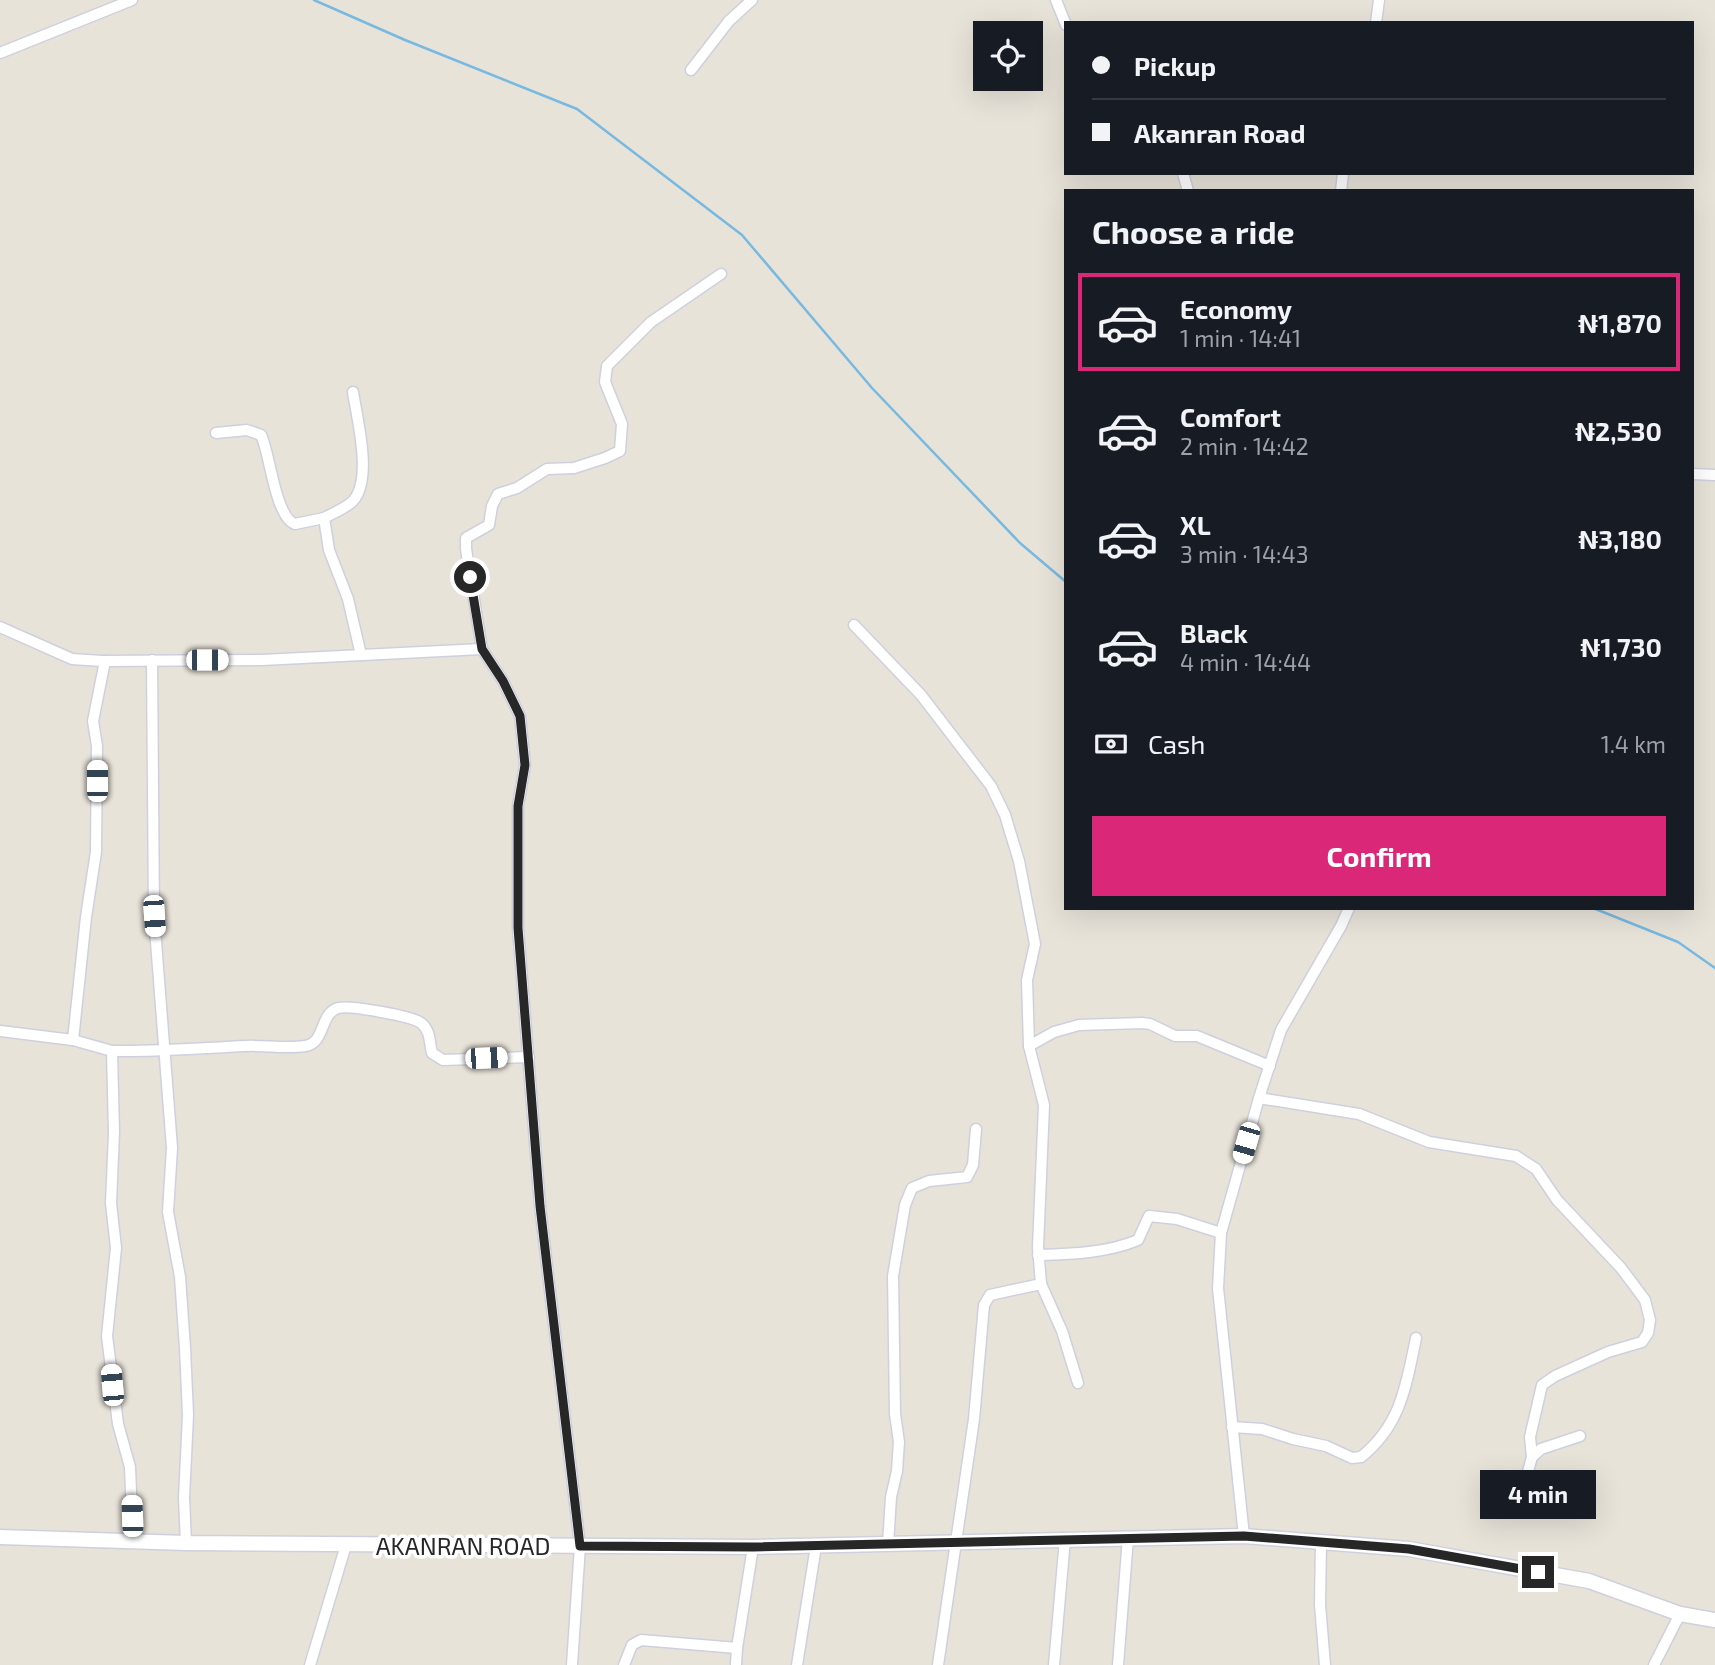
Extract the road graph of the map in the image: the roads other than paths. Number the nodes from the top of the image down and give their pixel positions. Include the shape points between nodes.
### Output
1 (132, 0) edge
2 (752, 0) edge
3 (1056, 0) edge
4 (1379, 0) edge
5 (1064, 21) edge
6 (1376, 21) edge
7 (0, 54) edge
8 (691, 70) dead end
9 (721, 274) dead end
10 (353, 392) dead end
11 (216, 433) dead end
12 (1694, 474) edge
13 (1715, 475) edge
14 (324, 518) junction
15 (854, 625) dead end
16 (0, 627) edge
17 (482, 649) junction
18 (361, 655) junction
19 (152, 660) junction
20 (105, 661) junction
21 (1348, 910) edge
22 (0, 1031) edge
23 (74, 1040) junction
24 (1030, 1046) junction
25 (112, 1051) junction
26 (163, 1052) junction
27 (529, 1057) junction
28 (1270, 1066) junction
29 (1259, 1098) junction
30 (976, 1129) dead end
31 (1221, 1233) junction
32 (1038, 1255) junction
33 (1041, 1284) junction
34 (1416, 1338) dead end
35 (1078, 1383) dead end
36 (1232, 1427) junction
37 (1580, 1436) dead end
38 (1532, 1457) junction
39 (1524, 1486) dead end
40 (1244, 1536) junction
41 (0, 1538) edge
42 (1128, 1538) junction
43 (1065, 1539) junction
44 (133, 1540) junction
45 (958, 1542) junction
46 (1321, 1542) junction
47 (186, 1543) junction
48 (888, 1544) junction
49 (346, 1545) junction
50 (580, 1546) junction
51 (816, 1546) junction
52 (753, 1547) junction
53 (1680, 1614) junction
54 (1715, 1620) edge
55 (737, 1648) junction
56 (310, 1665) edge
57 (572, 1665) edge
58 (624, 1665) edge
59 (736, 1665) edge
60 (797, 1665) edge
61 (938, 1665) edge
62 (1054, 1665) edge
63 (1118, 1665) edge
64 (1325, 1665) edge
65 (1654, 1665) edge

1 - 7 street
2 - 8 street via 729,21
3 - 5 street
4 - 6 street
9 - 17 street via 651,322 607,366 605,382 622,424 620,451 574,468 547,469 498,494 489,525 466,538
10 - 14 street via 363,463 359,492 352,502
11 - 14 street via 247,430 261,435 286,518 295,524
12 - 13 street
14 - 18 street via 329,550 348,600
15 - 24 street via 921,695 991,786 1005,814 1035,944 1027,979
16 - 20 street via 72,659
17 - 18 street
17 - 27 street via 520,716 525,765 518,806 518,928
18 - 19 street
19 - 20 street
19 - 26 street via 154,916
20 - 23 street via 93,721 96,852
21 - 28 street via 1281,1030
22 - 23 street
23 - 25 street
24 - 28 street via 1079,1025 1142,1023 1175,1036 1197,1036
24 - 32 street via 1044,1105
25 - 26 street
25 - 44 street via 111,1203 116,1248 107,1336 118,1424 130,1468
26 - 27 street via 312,1045 328,1014 338,1008 420,1022 429,1034 432,1053 443,1060
26 - 47 street via 172,1148 168,1212 180,1277 185,1348
27 - 50 street via 540,1206
28 - 29 street
29 - 31 street
29 - 38 street via 1359,1114 1429,1142 1516,1156 1536,1170 1557,1200 1621,1268 1645,1300 1648,1334 1642,1342 1608,1352 1542,1385 1530,1437
30 - 48 street via 973,1165 967,1177 929,1181 912,1188 905,1205 893,1276 899,1442
31 - 32 street via 1177,1219 1149,1216 1138,1240 1127,1245 1080,1254
31 - 36 street via 1218,1288
32 - 33 street
33 - 35 street
33 - 45 street via 990,1294 985,1305
34 - 36 street via 1398,1412 1380,1441 1361,1457 1262,1429
36 - 40 street
37 - 38 street via 1541,1449
38 - 39 street
40 - 42 main road, AKANRAN ROAD
40 - 46 main road, AKANRAN ROAD
41 - 44 main road, AKANRAN ROAD
42 - 43 main road, AKANRAN ROAD
42 - 63 street
43 - 45 main road, AKANRAN ROAD
43 - 62 street
44 - 47 main road, AKANRAN ROAD
45 - 48 main road, AKANRAN ROAD
45 - 61 street
46 - 53 main road, AKANRAN ROAD via 1409,1549 1589,1581
46 - 64 street
47 - 49 main road, AKANRAN ROAD
48 - 51 main road, AKANRAN ROAD
49 - 50 main road, AKANRAN ROAD
49 - 56 street
50 - 52 main road, AKANRAN ROAD
50 - 57 street
51 - 52 main road, AKANRAN ROAD
51 - 60 street
52 - 55 street
53 - 54 main road, AKANRAN ROAD
53 - 65 street
55 - 58 street via 641,1640 632,1645
55 - 59 street

